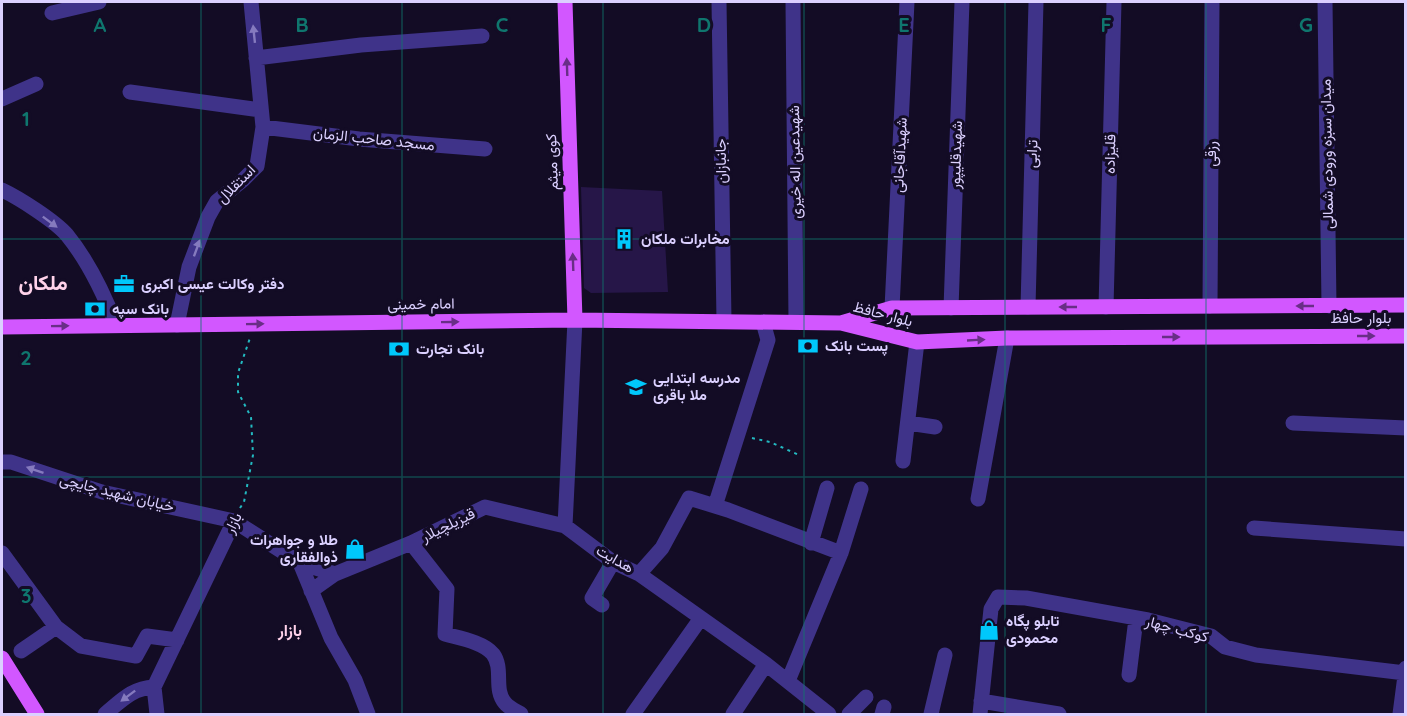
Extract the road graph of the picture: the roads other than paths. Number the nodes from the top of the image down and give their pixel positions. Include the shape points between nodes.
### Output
1 (99, 2) edge
2 (251, 2) edge
3 (565, 2) edge
4 (719, 2) edge
5 (793, 2) edge
6 (907, 2) edge
7 (962, 2) edge
8 (1036, 2) edge
9 (1114, 2) edge
10 (1212, 2) edge
11 (1325, 2) edge
12 (52, 13) dead end
13 (482, 36) dead end
14 (256, 58) junction
15 (36, 84) dead end
16 (130, 92) dead end
17 (2, 99) edge
18 (261, 110) junction
19 (262, 127) junction
20 (485, 148) dead end
21 (2, 190) edge
22 (1406, 305) edge
23 (1210, 306) junction
24 (1329, 306) junction
25 (1028, 307) junction
26 (1106, 307) junction
27 (892, 308) junction
28 (951, 308) junction
29 (575, 320) junction
30 (724, 321) junction
31 (763, 322) junction
32 (796, 322) junction
33 (841, 323) junction
34 (116, 325) junction
35 (177, 325) junction
36 (2, 327) edge
37 (1406, 336) edge
38 (1007, 338) junction
39 (917, 342) junction
40 (908, 423) junction
41 (1293, 423) dead end
42 (935, 427) dead end
43 (1406, 428) edge
44 (903, 460) dead end
45 (2, 462) edge
46 (827, 488) dead end
47 (861, 489) dead end
48 (978, 499) dead end
49 (715, 506) junction
50 (234, 521) junction
51 (565, 526) junction
52 (1254, 528) dead end
53 (1406, 539) edge
54 (411, 543) junction
55 (811, 543) junction
56 (2, 553) edge
57 (841, 553) junction
58 (613, 562) junction
59 (300, 563) junction
60 (335, 574) junction
61 (639, 574) junction
62 (311, 591) junction
63 (602, 605) dead end
64 (701, 618) junction
65 (1136, 619) junction
66 (56, 627) junction
67 (177, 640) junction
68 (21, 651) dead end
69 (945, 655) dead end
70 (2, 658) edge
71 (766, 664) junction
72 (1406, 668) edge
73 (1405, 673) edge
74 (1128, 675) dead end
75 (788, 681) junction
76 (154, 687) junction
77 (866, 697) dead end
78 (980, 708) edge
79 (37, 714) edge
80 (105, 714) edge
81 (157, 714) edge
82 (368, 714) edge
83 (521, 714) edge
84 (633, 714) edge
85 (733, 714) edge
86 (830, 714) edge
87 (849, 714) edge
88 (931, 714) edge
89 (1059, 714) edge
90 (1400, 714) edge

1 - 12 street
14 -> 2 street, استقلال
29 -> 3 main road, کوی میثم
4 - 30 street, جانبازان
5 - 32 street, شهیدعین اله خیری
6 - 27 street, شهیدآقاجانی
7 - 28 street, شهیدقلیپور
8 - 25 street, ترابی
9 - 26 street, قلیزاده
10 - 23 street, رزقی
11 - 24 street, میدان سبزه ورودی شمالی
13 - 14 street
14 - 18 street, استقلال
15 - 17 street
16 - 18 street
18 - 19 street, استقلال
19 - 20 street, مسجد صاحب الزمان
35 -> 19 street, استقلال via 189,267 208,217 217,201 257,166
21 -> 34 street via 66,234 103,290
22 - 24 main road, بلوار حافظ
24 -> 23 main road, بلوار حافظ
23 - 26 main road, بلوار حافظ
26 -> 25 main road, بلوار حافظ
25 - 28 main road, بلوار حافظ
27 - 28 main road, بلوار حافظ
27 - 33 main road, بلوار حافظ
29 - 30 main road, امام خمینی
35 -> 29 main road, امام خمینی
29 - 51 street
30 - 31 main road, امام خمینی
31 - 32 main road, امام خمینی
31 - 49 street via 768,340
32 - 33 main road, امام خمینی
33 - 39 main road, بلوار حافظ
34 - 35 main road, امام خمینی
36 -> 34 main road, امام خمینی
38 -> 37 main road, بلوار حافظ
39 -> 38 main road, بلوار حافظ
38 - 48 street
39 - 40 street
40 - 42 street
40 - 44 street
41 - 43 street
50 -> 45 street, خیابان شهید چایچی via 102,492
46 - 55 street
47 - 57 street
49 - 55 street
49 - 61 street via 689,498 662,548
50 - 59 street
50 - 67 street, بازار
51 - 54 street, قیزیلچیلار via 485,507
51 - 58 street, هدایت
52 - 53 street
54 - 60 street, قیزیلچیلار
54 - 83 street via 447,589 445,634 492,653 498,664 499,693 506,704
55 - 57 street
56 - 66 street
57 - 75 street
58 - 61 street, هدایت
58 - 63 street via 592,598
59 - 60 street
59 - 62 street
60 - 62 street, قیزیلچیلار
61 - 64 street, هدایت
62 - 82 street
64 - 71 street, هدایت
64 - 84 street
65 - 73 street, کوکب چهار via 1211,636 1225,647 1256,656
65 - 74 street
65 - 78 street, کوکب چهار via 1018,597 998,597 991,609
66 - 67 street via 81,646 136,656 147,636
66 - 68 street
67 - 76 street, بازار
69 - 88 street
70 - 79 main road
71 - 75 street, هدایت
71 - 85 street
72 - 73 street
73 - 90 street
75 - 86 street, هدایت
76 -> 80 street via 131,692
76 - 81 street
77 - 87 street
78 - 89 street

